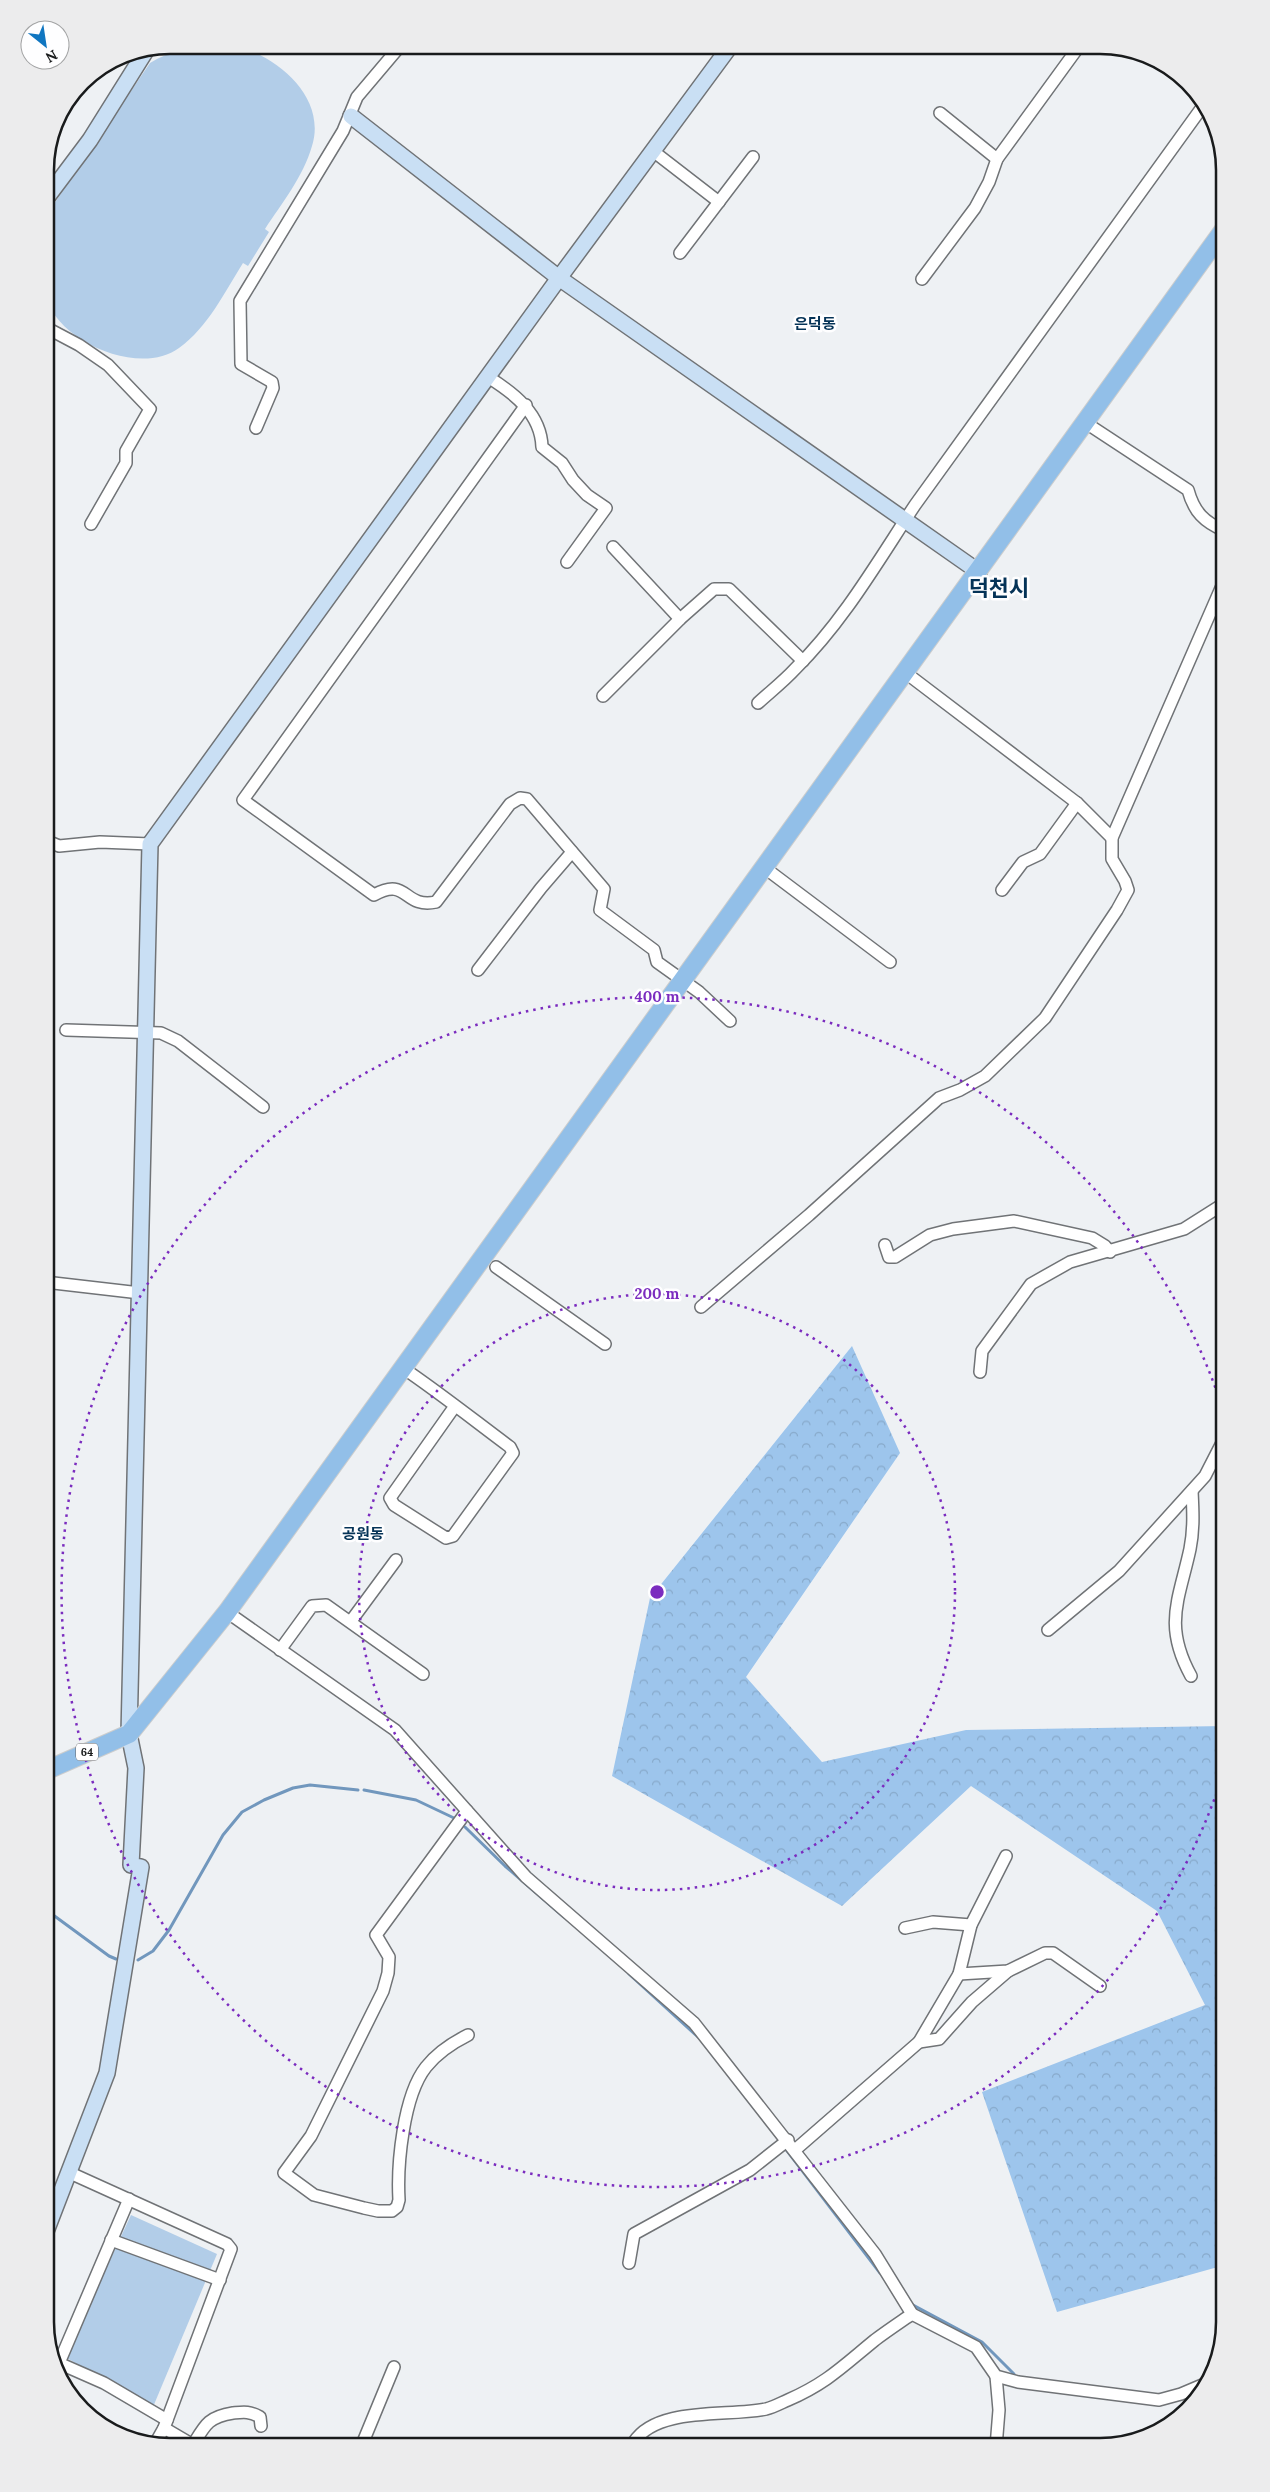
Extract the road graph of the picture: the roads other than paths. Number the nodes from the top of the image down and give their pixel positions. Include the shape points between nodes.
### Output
1 (393, 54) edge
2 (724, 54) edge
3 (1074, 54) edge
4 (142, 57) edge
5 (1200, 110) edge
6 (940, 114) dead end
7 (351, 116) junction
8 (653, 150) junction
9 (753, 157) dead end
10 (998, 159) junction
11 (54, 188) edge
12 (719, 202) junction
13 (1216, 241) edge
14 (680, 253) dead end
15 (559, 278) junction
16 (922, 279) dead end
17 (54, 332) edge
18 (488, 377) junction
19 (526, 405) junction
20 (1086, 422) junction
21 (256, 428) dead end
22 (905, 520) junction
23 (91, 524) dead end
24 (1216, 527) edge
25 (613, 547) dead end
26 (567, 562) dead end
27 (979, 572) junction
28 (1216, 601) edge
29 (680, 619) junction
30 (803, 661) junction
31 (906, 673) junction
32 (603, 696) dead end
33 (758, 703) dead end
34 (1077, 803) junction
35 (1112, 838) junction
36 (150, 844) junction
37 (54, 845) edge
38 (572, 852) junction
39 (765, 868) junction
40 (1002, 890) dead end
41 (890, 962) dead end
42 (478, 970) dead end
43 (683, 981) junction
44 (730, 1021) dead end
45 (66, 1030) dead end
46 (146, 1031) junction
47 (263, 1107) dead end
48 (1216, 1209) edge
49 (886, 1245) dead end
50 (1110, 1252) junction
51 (496, 1267) dead end
52 (54, 1283) edge
53 (140, 1293) junction
54 (701, 1307) dead end
55 (605, 1344) dead end
56 (403, 1368) junction
57 (980, 1372) dead end
58 (455, 1406) junction
59 (1216, 1455) edge
60 (1192, 1491) junction
61 (396, 1560) dead end
62 (227, 1612) junction
63 (351, 1621) junction
64 (1048, 1630) dead end
65 (280, 1650) junction
66 (423, 1674) dead end
67 (1191, 1676) dead end
68 (129, 1734) junction
69 (54, 1767) edge
70 (467, 1812) junction
71 (1006, 1856) dead end
72 (971, 1925) junction
73 (905, 1928) dead end
74 (1008, 1971) junction
75 (959, 1974) junction
76 (1100, 1986) dead end
77 (468, 2035) dead end
78 (919, 2042) junction
79 (788, 2140) junction
80 (795, 2150) junction
81 (68, 2172) junction
82 (129, 2199) junction
83 (54, 2210) edge
84 (111, 2240) junction
85 (629, 2263) dead end
86 (220, 2280) junction
87 (912, 2314) junction
88 (59, 2355) edge
89 (63, 2365) edge
90 (394, 2367) dead end
91 (996, 2376) junction
92 (1197, 2387) edge
93 (166, 2424) junction
94 (261, 2426) dead end
95 (159, 2438) edge
96 (185, 2438) edge
97 (197, 2438) edge
98 (365, 2438) edge
99 (637, 2438) edge
100 (997, 2438) edge

1 - 7 street via 357,97
2 - 8 main road
3 - 10 street
4 - 11 main road via 90,140
5 - 22 street
6 - 10 street
7 - 15 main road
7 - 21 street via 240,301 240,364 272,382 273,388
8 - 12 street
8 - 15 main road
9 - 12 street
10 - 16 street via 975,208
12 - 14 street
13 - 20 main road
15 - 18 main road
15 - 22 main road
17 - 23 street via 108,365 150,409 126,451 126,463
18 - 19 street
18 - 36 main road
19 - 26 street via 542,437 542,447 562,463 587,495 606,508
19 - 38 street via 243,800 374,895 386,888 397,888 416,902 425,904 436,902 510,804 520,798 527,799
20 - 24 street via 1188,490 1192,506
20 - 27 main road
22 - 27 main road
22 - 30 street via 881,559
25 - 29 street
27 - 31 main road
28 - 35 street
29 - 30 street via 714,589 729,588
29 - 32 street
30 - 33 street
31 - 34 street
31 - 39 main road
34 - 35 street
34 - 40 street via 1040,854 1023,862
35 - 54 street via 1112,859 1128,890 1045,1018 985,1076 939,1098
36 - 37 street
36 - 46 main road
38 - 42 street
38 - 43 street via 604,890 600,910 654,950 657,962
39 - 41 street
39 - 43 main road
43 - 44 street
43 - 56 main road
45 - 46 street
46 - 47 street via 161,1033 178,1041
46 - 53 main road
48 - 50 street via 1184,1229
49 - 50 street via 889,1257 895,1257 930,1235 1014,1221 1092,1238
50 - 57 street via 1070,1262 1031,1284 982,1351
51 - 55 street
52 - 53 street
53 - 68 main road
56 - 58 street
56 - 62 main road
58 - 58 street via 510,1447 513,1453 453,1536 446,1538 394,1504 390,1498
59 - 60 street via 1205,1476
60 - 64 street via 1119,1571
60 - 67 street via 1194,1520 1190,1548 1176,1602 1178,1650
61 - 63 street
62 - 65 street
62 - 68 main road
63 - 65 street via 326,1605 312,1606
63 - 66 street
65 - 70 street via 395,1730
68 - 69 main road, 64
68 - 81 main road via 136,1768 131,1865 141,1867 107,2073
70 - 77 street via 376,1935 389,1957 383,1991 310,2136 284,2172 314,2195 378,2212 392,2211 399,2200 399,2159 408,2108 416,2087 424,2069 434,2058
70 - 79 street via 526,1877 694,2023
71 - 72 street
72 - 73 street via 933,1922
72 - 75 street
74 - 75 street
74 - 76 street via 1045,1953 1053,1954
74 - 78 street via 972,2002 939,2039
75 - 78 street
78 - 80 street
79 - 80 street
79 - 85 street via 750,2170 634,2234
80 - 87 street via 875,2254
81 - 82 street
81 - 83 main road
82 - 84 street
82 - 86 street via 226,2244 231,2249
84 - 86 street
84 - 88 street
86 - 93 street
87 - 91 street via 976,2347
87 - 99 street via 827,2380 804,2393 767,2409 673,2419 655,2424
89 - 93 street via 104,2383
90 - 98 street
91 - 92 street via 1018,2382 1158,2400
91 - 100 street via 999,2410
93 - 95 street
93 - 96 street
94 - 97 street via 260,2417 249,2411 216,2416

